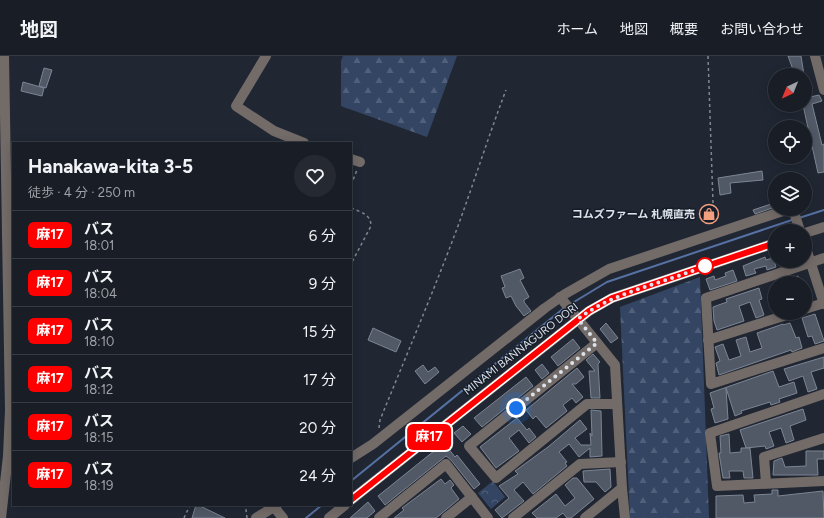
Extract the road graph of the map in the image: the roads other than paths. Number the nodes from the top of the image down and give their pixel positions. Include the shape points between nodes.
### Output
1 (4, 56) edge
2 (266, 56) edge
3 (815, 56) edge
4 (824, 90) edge
5 (302, 142) edge
6 (774, 216) edge
7 (824, 227) edge
8 (812, 229) edge
9 (768, 245) edge
10 (824, 258) edge
11 (812, 261) edge
12 (793, 268) edge
13 (812, 268) edge
14 (824, 303) edge
15 (565, 304) junction
16 (812, 307) edge
17 (578, 319) junction
18 (771, 320) edge
19 (708, 340) junction
20 (597, 343) junction
21 (824, 348) edge
22 (824, 394) edge
23 (617, 404) junction
24 (824, 438) edge
25 (352, 457) edge
26 (621, 462) junction
27 (824, 481) edge
28 (766, 483) junction
29 (622, 488) junction
30 (472, 498) junction
31 (352, 499) edge
32 (276, 506) edge
33 (344, 506) edge
34 (1, 518) edge
35 (256, 518) edge
36 (283, 518) edge
37 (329, 518) edge
38 (379, 518) edge
39 (446, 518) edge
40 (488, 518) edge
41 (513, 518) edge
42 (584, 518) edge
43 (625, 518) edge

1 - 34 street via 10,410
2 - 5 street via 236,106 274,131
3 - 4 street
6 - 15 street via 609,269
7 - 8 street
9 - 17 street, MINAMI BANNAGURO DORI via 612,298
10 - 11 street
12 - 19 street via 706,298
13 - 14 street
14 - 16 street
15 - 17 street
15 - 25 street
17 - 20 street
17 - 31 street, MINAMI BANNAGURO DORI
18 - 19 street
19 - 21 street via 711,384
20 - 23 street via 615,365
20 - 23 street via 469,446 496,478 587,404
22 - 28 street via 710,433 717,486
23 - 26 street
24 - 28 street via 764,457
26 - 29 street
26 - 41 street via 580,464
27 - 28 street
29 - 42 street
29 - 43 street
30 - 38 street via 446,464
30 - 39 street
30 - 40 street
32 - 35 street
32 - 36 street
33 - 37 street

